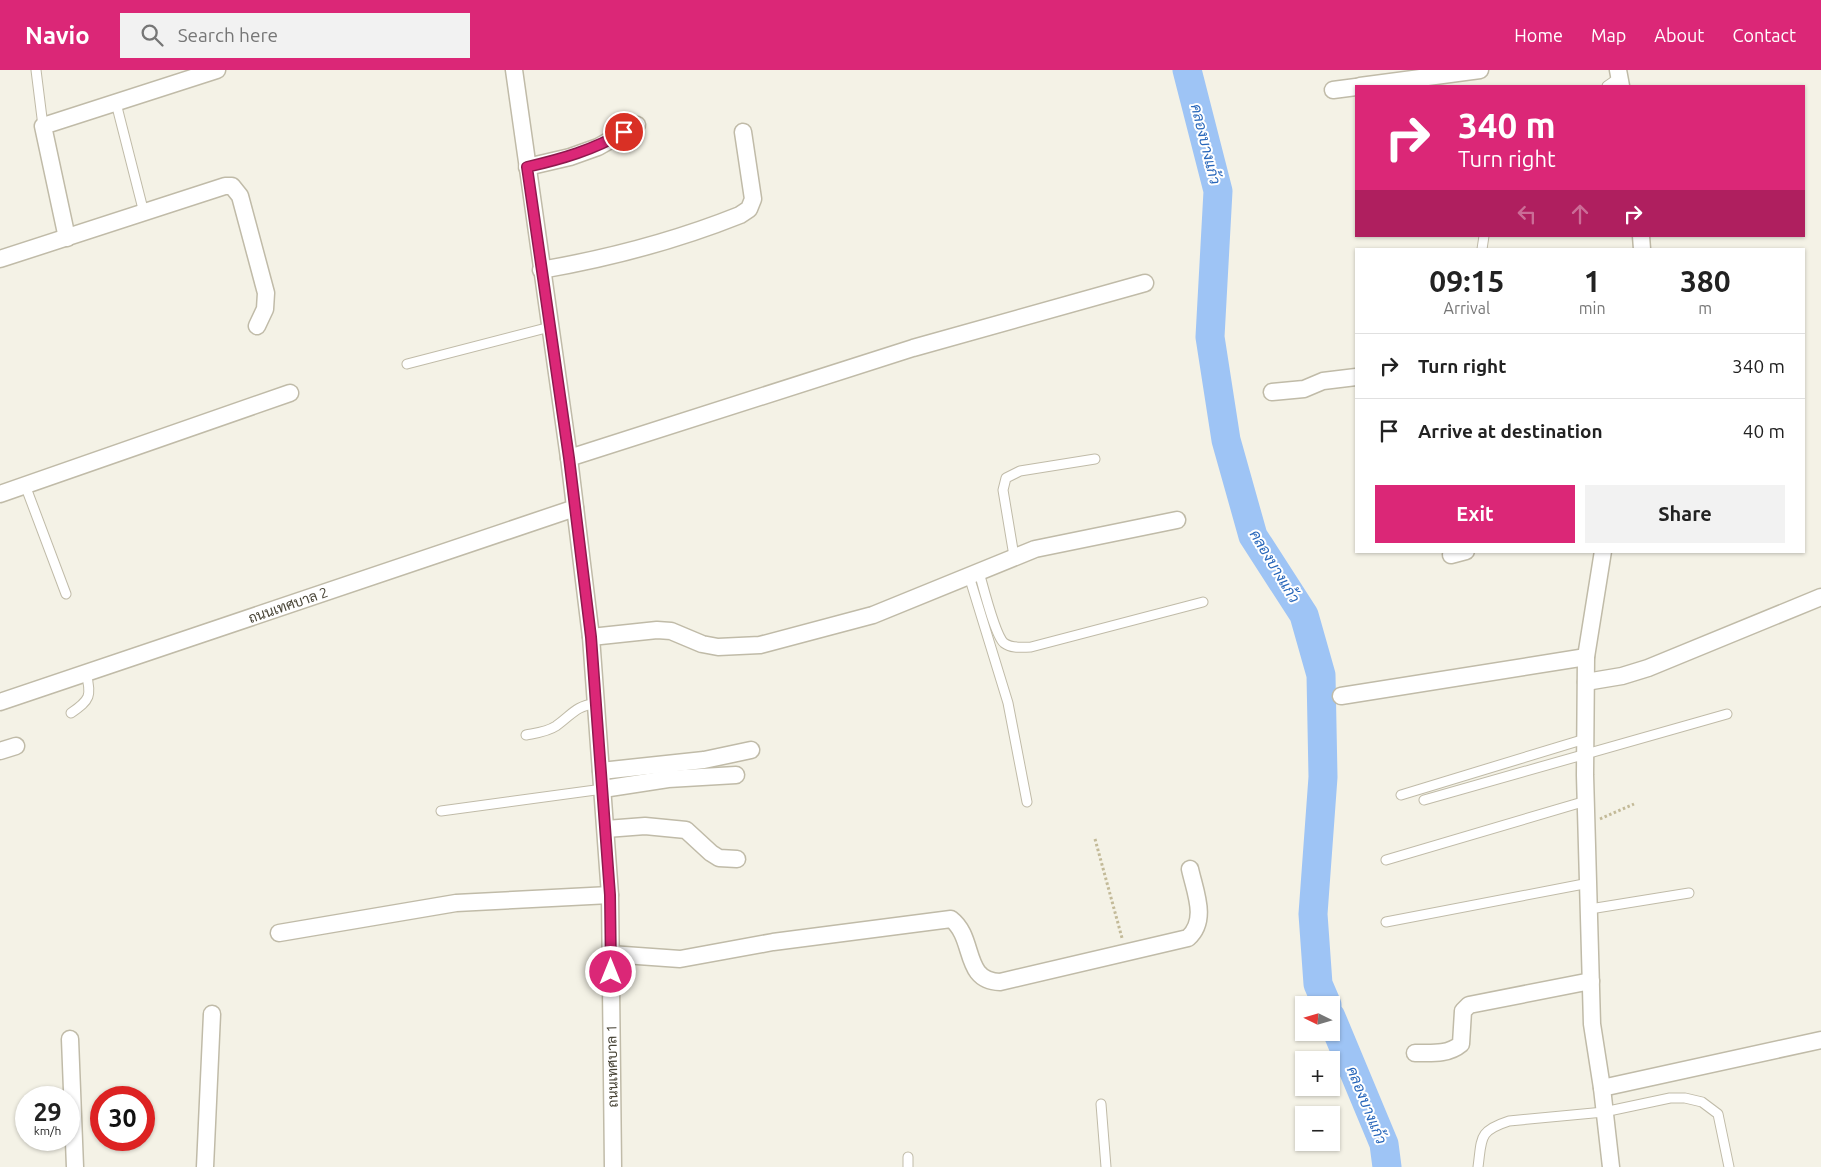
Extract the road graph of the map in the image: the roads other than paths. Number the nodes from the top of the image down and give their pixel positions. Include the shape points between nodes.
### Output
1 (36, 70) edge
2 (217, 70) edge
3 (514, 70) edge
4 (1480, 70) edge
5 (1368, 85) edge
6 (1355, 87) edge
7 (1333, 90) dead end
8 (116, 103) junction
9 (637, 125) dead end
10 (43, 126) junction
11 (743, 132) dead end
12 (527, 167) junction
13 (144, 213) junction
14 (67, 238) junction
15 (0, 259) edge
16 (542, 270) junction
17 (1145, 283) dead end
18 (257, 326) dead end
19 (550, 327) junction
20 (407, 364) dead end
21 (1355, 377) edge
22 (1272, 392) dead end
23 (290, 393) dead end
24 (569, 458) junction
25 (1096, 459) dead end
26 (25, 485) junction
27 (0, 494) edge
28 (575, 508) junction
29 (1177, 520) dead end
30 (1603, 553) edge
31 (1014, 556) junction
32 (974, 574) junction
33 (66, 594) dead end
34 (1821, 597) edge
35 (1202, 602) dead end
36 (591, 637) junction
37 (1586, 657) junction
38 (86, 673) junction
39 (1586, 682) junction
40 (1341, 696) dead end
41 (0, 702) edge
42 (596, 703) junction
43 (70, 713) dead end
44 (1727, 714) dead end
45 (526, 735) dead end
46 (1585, 747) junction
47 (751, 750) dead end
48 (601, 771) junction
49 (736, 775) dead end
50 (603, 789) junction
51 (1401, 795) dead end
52 (1424, 800) dead end
53 (1586, 801) junction
54 (1027, 802) dead end
55 (441, 811) dead end
56 (606, 829) junction
57 (737, 859) dead end
58 (1386, 860) dead end
59 (1190, 869) dead end
60 (1589, 884) junction
61 (1689, 894) dead end
62 (610, 895) junction
63 (1590, 909) junction
64 (1386, 922) dead end
65 (279, 933) dead end
66 (610, 954) junction
67 (1591, 981) junction
68 (212, 1014) dead end
69 (70, 1039) dead end
70 (1821, 1040) edge
71 (1415, 1053) dead end
72 (1602, 1088) junction
73 (1101, 1104) dead end
74 (1604, 1112) junction
75 (74, 1167) edge
76 (205, 1167) edge
77 (613, 1167) edge
78 (1106, 1167) edge
79 (1478, 1167) edge
80 (1611, 1167) edge
81 (1729, 1167) edge

1 - 10 lane
2 - 8 street
3 - 12 street, ถนนเทศบาล 1
4 - 5 street
6 - 7 street
8 - 10 street
8 - 13 lane
9 - 12 street via 598,147
10 - 14 street
11 - 16 street via 753,199 749,209 648,248
12 - 16 street, ถนนเทศบาล 1
13 - 14 street
13 - 18 street via 225,186 236,189 266,293 265,309
14 - 15 street
16 - 19 street, ถนนเทศบาล 1
17 - 24 street via 913,348
19 - 20 lane
19 - 24 street, ถนนเทศบาล 1
21 - 22 street via 1323,381 1304,389
23 - 26 street
24 - 28 street, ถนนเทศบาล 1
25 - 31 lane via 1020,471 1006,478 1003,490
26 - 27 street
26 - 33 lane
28 - 36 street, ถนนเทศบาล 1
28 - 38 street, ถนนเทศบาล 2
29 - 31 street
30 - 37 street
31 - 32 street
32 - 35 lane via 1004,643 1015,647 1031,647
32 - 36 street via 874,615 760,645 718,647 670,631 657,630
32 - 54 lane via 1008,704
34 - 39 street via 1648,668
36 - 42 street, ถนนเทศบาล 1
37 - 39 street
37 - 40 street
38 - 41 street, ถนนเทศบาล 2
38 - 43 lane via 90,694 86,702
39 - 46 street
42 - 45 lane via 577,708 556,726
42 - 48 street, ถนนเทศบาล 1
44 - 46 lane
46 - 51 lane
46 - 52 lane
46 - 53 street
47 - 48 street via 704,760
48 - 50 street, ถนนเทศบาล 1
49 - 50 street via 668,779
50 - 55 lane
50 - 56 street, ถนนเทศบาล 1
53 - 58 lane
53 - 60 street
56 - 57 street via 645,826 686,830 711,854
56 - 62 street, ถนนเทศบาล 1
59 - 66 street via 1199,912 1198,925 1188,938 1000,982 988,982 977,973 959,925 951,919 773,942 680,959
60 - 63 street
60 - 64 lane
61 - 63 lane
62 - 65 street via 456,903
62 - 66 street, ถนนเทศบาล 1
63 - 67 street
66 - 77 street, ถนนเทศบาล 1
67 - 71 street via 1469,1005 1463,1011 1461,1044 1444,1053
67 - 72 street via 1592,1024
68 - 76 street
69 - 75 street
70 - 72 street
72 - 74 street
73 - 78 lane
74 - 79 lane via 1509,1121 1494,1126 1487,1130 1482,1140
74 - 80 street
74 - 81 lane via 1670,1098 1702,1102 1718,1114

